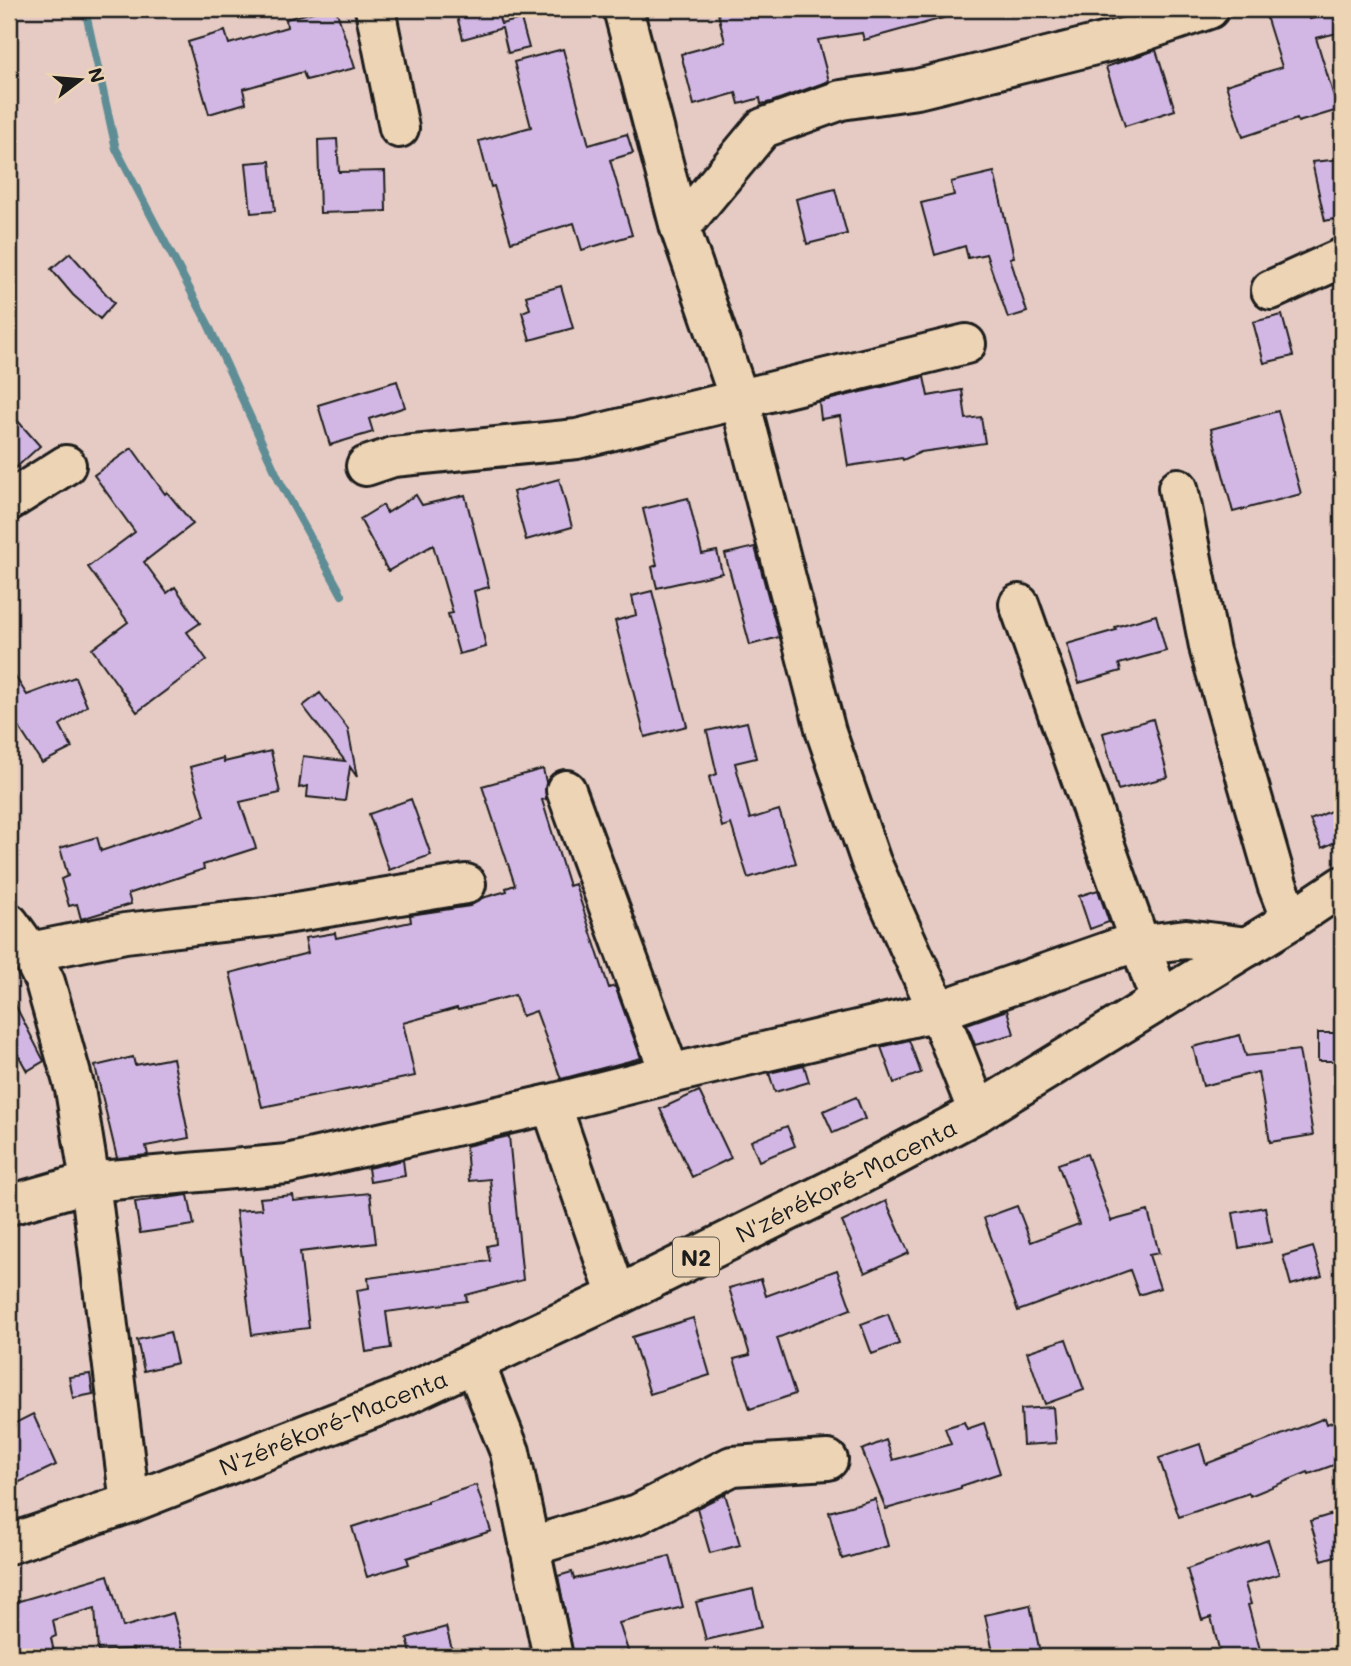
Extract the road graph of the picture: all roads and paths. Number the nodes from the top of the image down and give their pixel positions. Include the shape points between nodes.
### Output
1 (375, 9) edge
2 (623, 9) edge
3 (1209, 9) edge
4 (399, 128) dead end
5 (680, 228) junction
6 (1342, 258) edge
7 (1270, 290) dead end
8 (966, 344) dead end
9 (740, 401) junction
10 (66, 465) dead end
11 (366, 466) dead end
12 (1178, 488) dead end
13 (9, 501) edge
14 (1019, 604) dead end
15 (566, 790) dead end
16 (466, 884) dead end
17 (1342, 886) edge
18 (1291, 920) junction
19 (19, 937) edge
20 (1139, 944) junction
21 (1247, 947) junction
22 (1160, 1000) junction
23 (938, 1011) junction
24 (670, 1074) junction
25 (551, 1104) junction
26 (978, 1112) junction
27 (90, 1182) junction
28 (9, 1205) edge
29 (617, 1296) junction
30 (475, 1364) junction
31 (828, 1460) dead end
32 (130, 1503) junction
33 (9, 1544) edge
34 (529, 1547) junction
35 (553, 1657) edge

1 - 4 main road
2 - 5 main road
3 - 5 main road via 1127,37 1002,68 917,89 841,100 763,128
5 - 9 main road
6 - 7 main road
8 - 9 main road
9 - 11 main road via 577,439 393,457
9 - 23 main road via 826,732 871,862
10 - 13 main road
12 - 18 main road via 1210,651
14 - 20 main road
15 - 24 main road
16 - 19 main road via 273,916 125,933
17 - 18 main road, N'zérékoré-Macenta / N2
18 - 21 main road, N'zérékoré-Macenta / N2
19 - 27 main road via 45,982 75,1089
20 - 21 main road via 1186,939
20 - 22 main road
20 - 23 main road
21 - 22 main road, N'zérékoré-Macenta / N2
22 - 26 main road, N'zérékoré-Macenta / N2
23 - 24 main road
23 - 26 main road
24 - 25 main road
25 - 27 main road via 287,1164
25 - 29 main road
26 - 29 main road, N'zérékoré-Macenta / N2
27 - 28 main road
27 - 32 main road
29 - 30 main road, N'zérékoré-Macenta / N2
30 - 32 main road, N'zérékoré-Macenta / N2
30 - 34 main road via 510,1452
31 - 34 main road via 732,1466 638,1514
32 - 33 main road, N'zérékoré-Macenta / N2
34 - 35 main road

